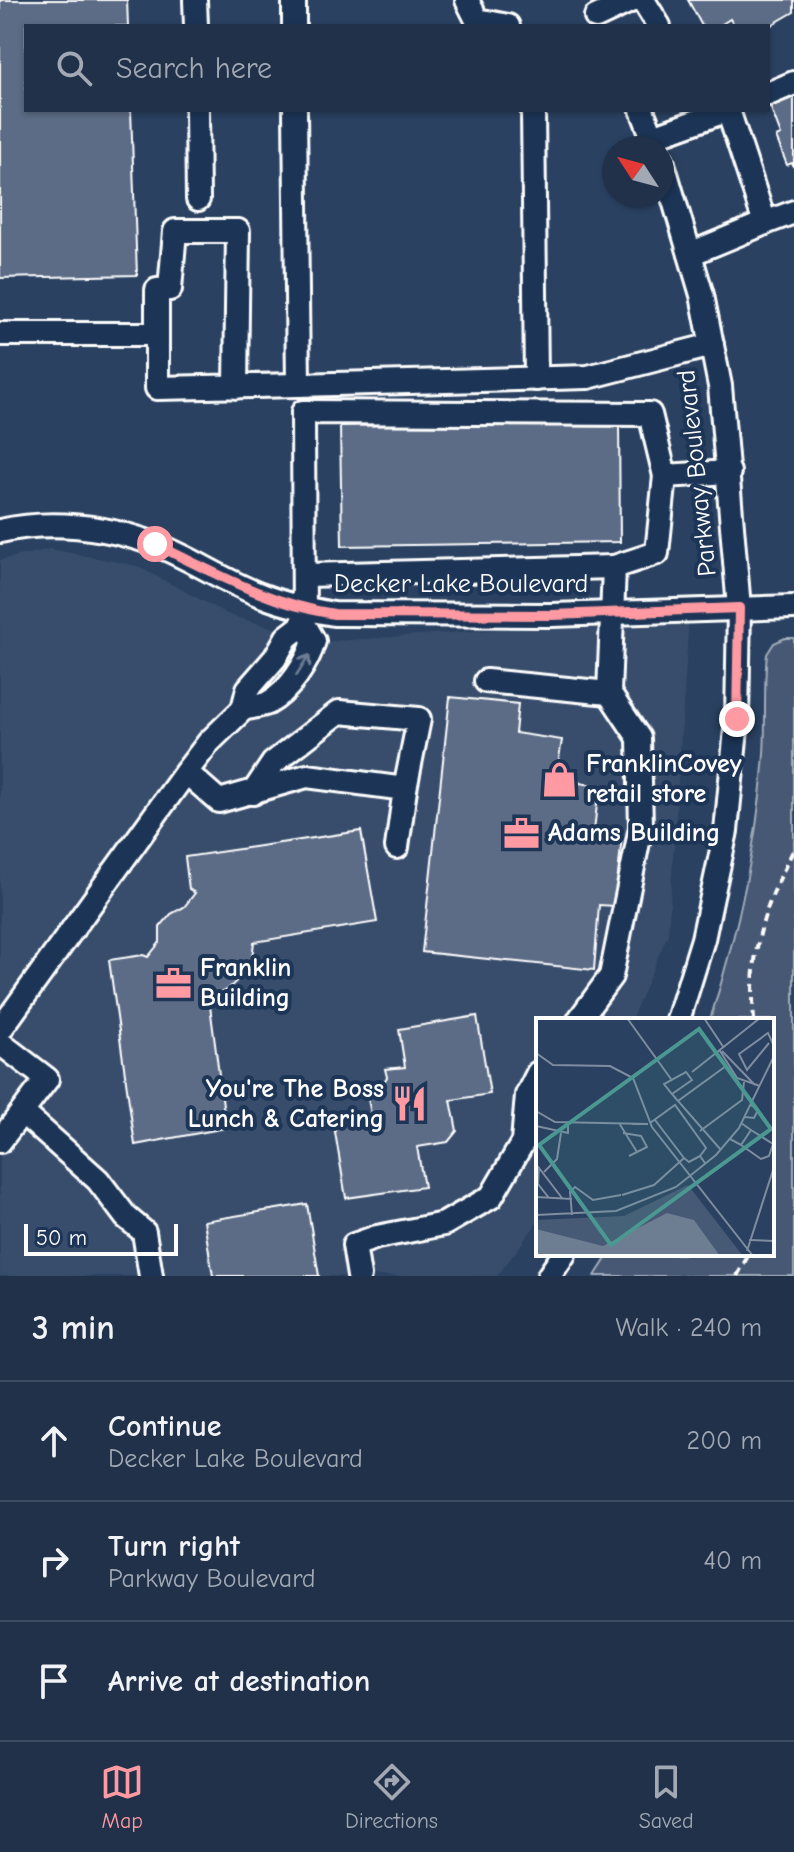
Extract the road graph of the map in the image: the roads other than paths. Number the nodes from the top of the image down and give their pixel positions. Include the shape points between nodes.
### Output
1 (195, 0) edge
2 (294, 0) edge
3 (467, 0) edge
4 (632, 0) edge
5 (643, 0) edge
6 (594, 14) edge
7 (196, 24) edge
8 (294, 24) edge
9 (498, 24) edge
10 (658, 24) edge
11 (794, 83) edge
12 (770, 93) edge
13 (197, 112) edge
14 (295, 112) edge
15 (533, 112) edge
16 (643, 112) edge
17 (725, 112) edge
18 (730, 112) edge
19 (652, 136) edge
20 (671, 136) edge
21 (198, 199) dead end
22 (674, 200) edge
23 (794, 212) edge
24 (765, 223) junction
25 (690, 254) junction
26 (0, 334) edge
27 (157, 334) junction
28 (712, 345) junction
29 (536, 379) junction
30 (298, 385) junction
31 (236, 387) junction
32 (729, 472) junction
33 (665, 476) junction
34 (0, 531) edge
35 (614, 567) junction
36 (306, 575) junction
37 (794, 607) edge
38 (739, 608) junction
39 (614, 612) junction
40 (304, 617) junction
41 (486, 681) dead end
42 (609, 693) junction
43 (186, 772) junction
44 (405, 789) junction
45 (253, 793) junction
46 (397, 847) dead end
47 (580, 1018) edge
48 (679, 1018) edge
49 (0, 1030) edge
50 (0, 1043) edge
51 (536, 1077) edge
52 (22, 1112) junction
53 (0, 1141) edge
54 (563, 1256) edge
55 (151, 1276) edge
56 (359, 1276) edge
57 (549, 1276) edge

1 - 7 street
2 - 8 street
3 - 9 street via 477,20
4 - 6 street
5 - 10 street
11 - 12 street
13 - 21 street
14 - 30 street
15 - 29 street
16 - 19 street
17 - 20 street
18 - 24 street
22 - 25 street, Parkway Boulevard
23 - 24 street
24 - 25 street
25 - 28 street, Parkway Boulevard
26 - 27 street
27 - 31 street via 157,388
27 - 31 street via 157,290 170,289 175,231 238,231
28 - 29 street via 588,377
28 - 32 street, Parkway Boulevard
29 - 30 street
30 - 31 street
32 - 33 street
32 - 38 street, Parkway Boulevard
33 - 35 street via 657,553
33 - 36 street via 650,414 303,412
34 - 40 street, Decker Lake Boulevard via 75,526 118,533 155,544
35 - 36 street
35 - 39 street
36 - 40 street
37 - 38 street, Decker Lake Boulevard
38 - 39 street, Decker Lake Boulevard
38 - 48 street, Parkway Boulevard via 737,719 726,831 703,939
39 - 40 street, Decker Lake Boulevard
39 - 42 street
40 - 43 street via 314,641 298,675 269,702 243,709
41 - 42 street
42 - 47 street via 639,738 641,827 611,976
43 - 45 street via 219,801
43 - 49 street
44 - 45 street via 307,776
44 - 45 street via 419,719 339,712 273,763
44 - 46 street
50 - 52 street via 47,1079
51 - 56 street via 527,1095 523,1142 491,1197 444,1224 354,1245
52 - 53 street
52 - 55 street via 98,1180 144,1232
54 - 57 street

